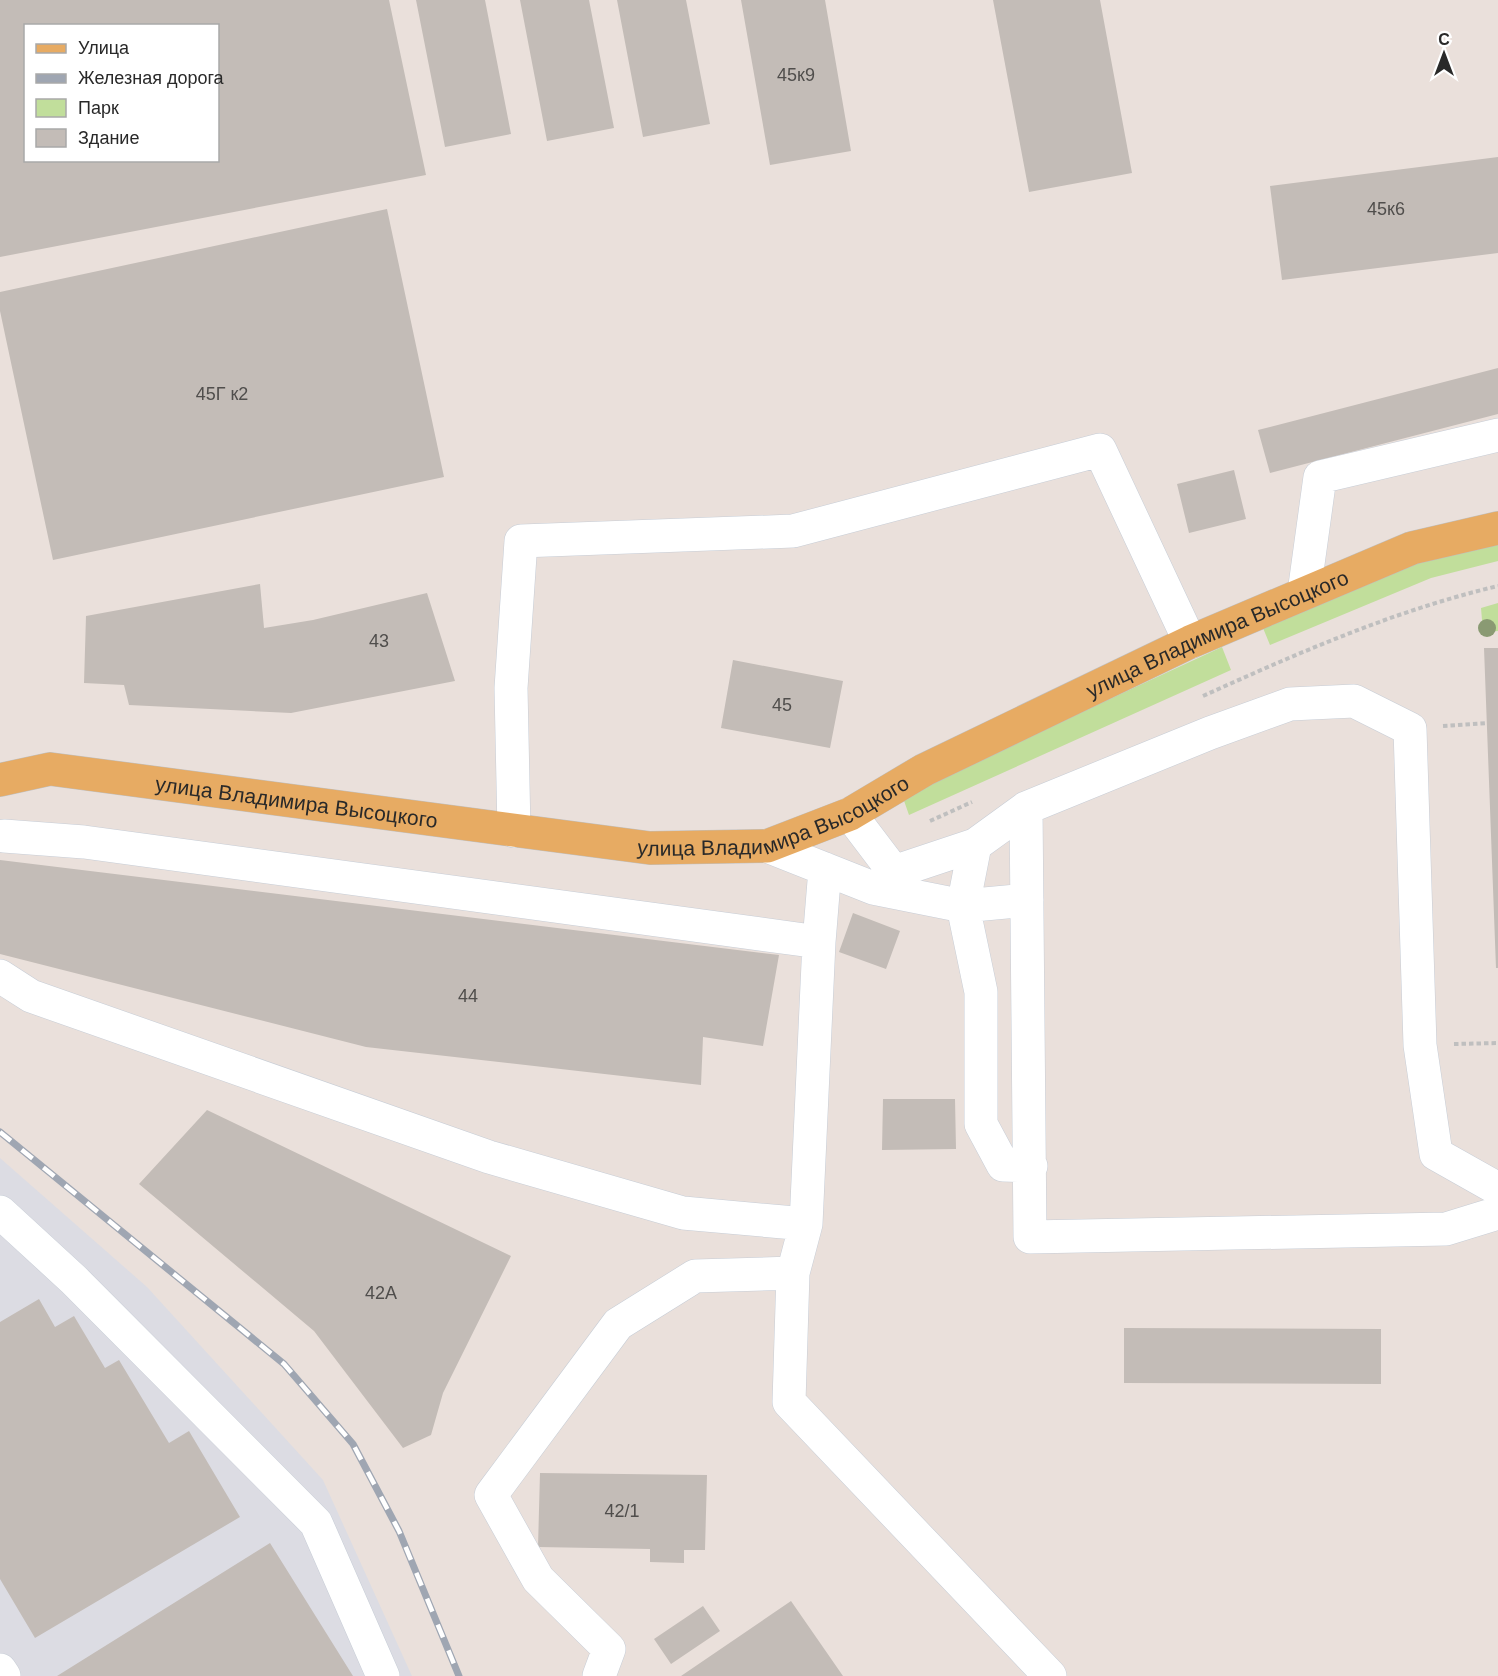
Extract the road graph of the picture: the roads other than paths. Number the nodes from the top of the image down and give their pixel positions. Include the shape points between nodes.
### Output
1 (1498, 435) edge
2 (1498, 528) edge
3 (1304, 593) junction
4 (1190, 642) junction
5 (0, 780) edge
6 (1026, 808) junction
7 (850, 814) junction
8 (514, 831) junction
9 (4, 836) dead end
10 (975, 844) junction
11 (767, 846) junction
12 (825, 869) junction
13 (1027, 900) junction
14 (963, 906) junction
15 (819, 942) junction
16 (0, 976) edge
17 (1028, 990) junction
18 (981, 993) junction
19 (1030, 1076) junction
20 (981, 1078) junction
21 (1031, 1166) junction
22 (1498, 1189) edge
23 (0, 1212) edge
24 (1498, 1213) edge
25 (806, 1224) junction
26 (793, 1273) junction
27 (0, 1670) edge
28 (4, 1676) edge
29 (383, 1676) edge
30 (599, 1676) edge
31 (1050, 1676) edge

1 - 3 lane via 1320,477
2 - 3 main road, улица Владимира Высоцкого via 1412,548
3 - 4 main road, улица Владимира Высоцкого
4 - 7 main road, улица Владимира Высоцкого via 924,770
4 - 8 lane via 1101,450 793,531 521,541 511,688
5 - 8 main road, улица Владимира Высоцкого via 50,769
6 - 10 lane
6 - 13 lane
6 - 22 lane via 1290,704 1354,701 1410,729 1420,1045 1436,1154
7 - 10 lane via 894,873
7 - 11 main road, улица Владимира Высоцкого
8 - 11 main road, улица Владимира Высоцкого via 650,848
9 - 15 lane via 96,844
10 - 14 lane
11 - 12 lane
12 - 14 lane via 873,888
12 - 15 lane
13 - 14 lane
13 - 17 lane
14 - 18 lane
15 - 25 lane
16 - 25 lane via 31,996 489,1157 683,1213
17 - 18 lane
17 - 19 lane
18 - 20 lane
19 - 20 lane
19 - 21 lane
20 - 21 lane via 981,1124 1003,1165
21 - 24 lane via 1030,1237 1446,1229
23 - 29 lane via 74,1280 316,1523
25 - 26 lane
26 - 30 lane via 695,1276 618,1324 491,1495 538,1579 609,1649
26 - 31 lane via 789,1402
27 - 28 lane

